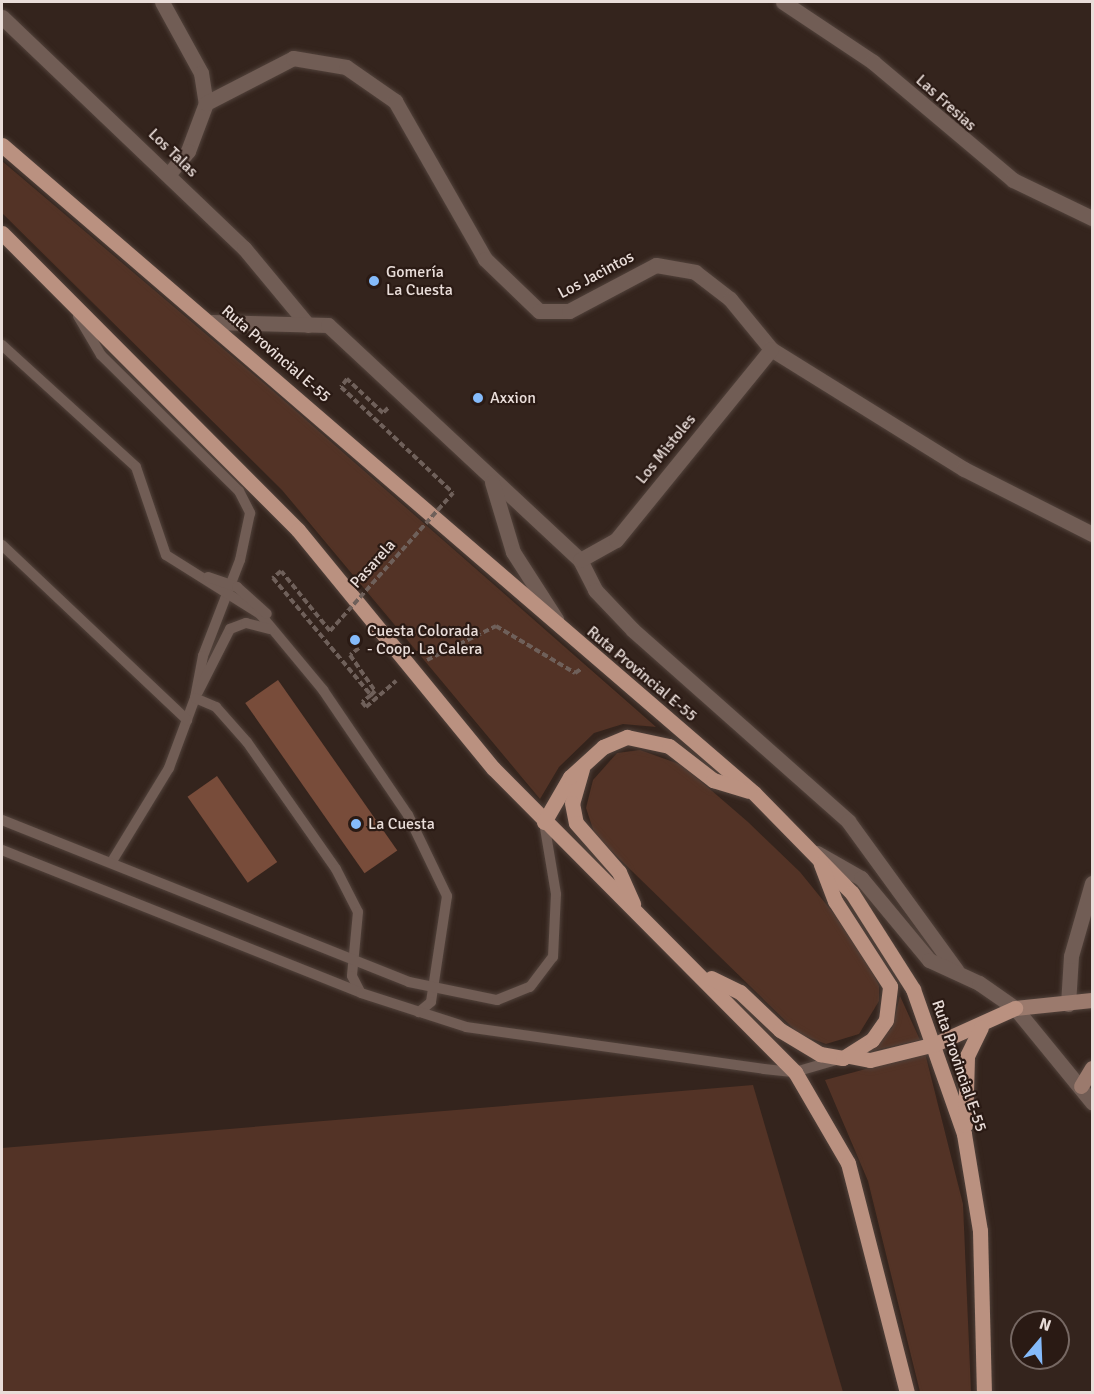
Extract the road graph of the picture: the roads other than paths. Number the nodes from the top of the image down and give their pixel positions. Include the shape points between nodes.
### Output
1 (162, 2) edge
2 (783, 2) edge
3 (2, 17) edge
4 (206, 103) junction
5 (2, 145) edge
6 (170, 174) junction
7 (1092, 218) edge
8 (2, 233) edge
9 (66, 295) junction
10 (212, 322) junction
11 (308, 325) junction
12 (2, 345) edge
13 (771, 349) junction
14 (486, 470) junction
15 (1092, 534) edge
16 (2, 545) edge
17 (580, 560) junction
18 (231, 588) junction
19 (276, 633) junction
20 (569, 635) junction
21 (195, 698) junction
22 (187, 720) junction
23 (583, 766) junction
24 (754, 793) junction
25 (2, 820) edge
26 (544, 822) junction
27 (2, 850) edge
28 (817, 853) junction
29 (111, 863) junction
30 (1092, 883) edge
31 (637, 913) junction
32 (354, 961) junction
33 (957, 971) junction
34 (699, 973) junction
35 (432, 989) junction
36 (361, 993) junction
37 (1092, 1000) edge
38 (1068, 1004) junction
39 (1015, 1008) junction
40 (419, 1012) junction
41 (981, 1027) junction
42 (935, 1044) junction
43 (846, 1057) junction
44 (1092, 1068) edge
45 (795, 1071) junction
46 (1081, 1086) junction
47 (1092, 1102) edge
48 (964, 1134) junction
49 (907, 1392) edge
50 (984, 1392) edge

1 - 4 street via 201,73
2 - 7 street, Las Fresias via 873,62 1013,180
3 - 6 street, Los Talas
4 - 6 street via 188,151
4 - 13 street, Los Jacintos via 293,58 346,67 395,101 485,259 539,311 569,311 639,270 680,267 712,283
5 - 10 main road, Ruta Provincial E-55
6 - 11 street, Los Talas via 272,277
8 - 9 main road
9 - 18 lane via 101,355 239,491 250,513 249,530
9 - 26 main road via 298,530
10 - 11 street
10 - 20 main road, Ruta Provincial E-55
11 - 14 street via 328,325
12 - 18 lane via 136,467 155,536 166,555 183,568
13 - 15 street, Los Jacintos via 964,469
13 - 17 street, Los Mistoles via 616,540
14 - 17 street
14 - 20 street via 502,499 513,552
16 - 22 lane
17 - 33 street via 595,590 633,630 848,821
18 - 19 lane
18 - 19 lane via 259,604
18 - 21 lane via 203,656
19 - 21 lane via 257,623 230,629
19 - 35 lane via 368,752 435,863 447,905
20 - 24 main road, Ruta Provincial E-55
21 - 22 lane
21 - 32 lane via 216,707 247,742 336,868 358,912
22 - 29 lane via 158,792
23 - 24 main road via 614,742 643,737 669,746 713,780
23 - 26 main road via 559,793
23 - 31 main road via 572,813 582,834 619,872
24 - 28 main road, Ruta Provincial E-55
25 - 29 lane
26 - 31 main road
26 - 35 lane via 557,915 547,970 508,998
27 - 36 lane
28 - 33 street via 861,878 920,953
28 - 42 main road, Ruta Provincial E-55 via 901,966
28 - 43 main road via 835,901 890,986 883,1026
29 - 32 lane
30 - 38 street via 1071,956
31 - 34 main road
32 - 35 lane
32 - 36 lane via 352,976
33 - 39 street
34 - 43 main road via 740,992 796,1043
34 - 45 main road
35 - 40 lane via 431,1002
36 - 40 lane
37 - 38 street
38 - 39 street
39 - 41 main road
39 - 46 street
40 - 45 lane via 537,1039
41 - 42 main road
41 - 48 main road via 967,1056
42 - 43 main road via 870,1060
42 - 48 main road, Ruta Provincial E-55
43 - 45 lane
44 - 46 street
45 - 49 main road via 848,1163
46 - 47 street
48 - 50 main road, Ruta Provincial E-55 via 980,1231

